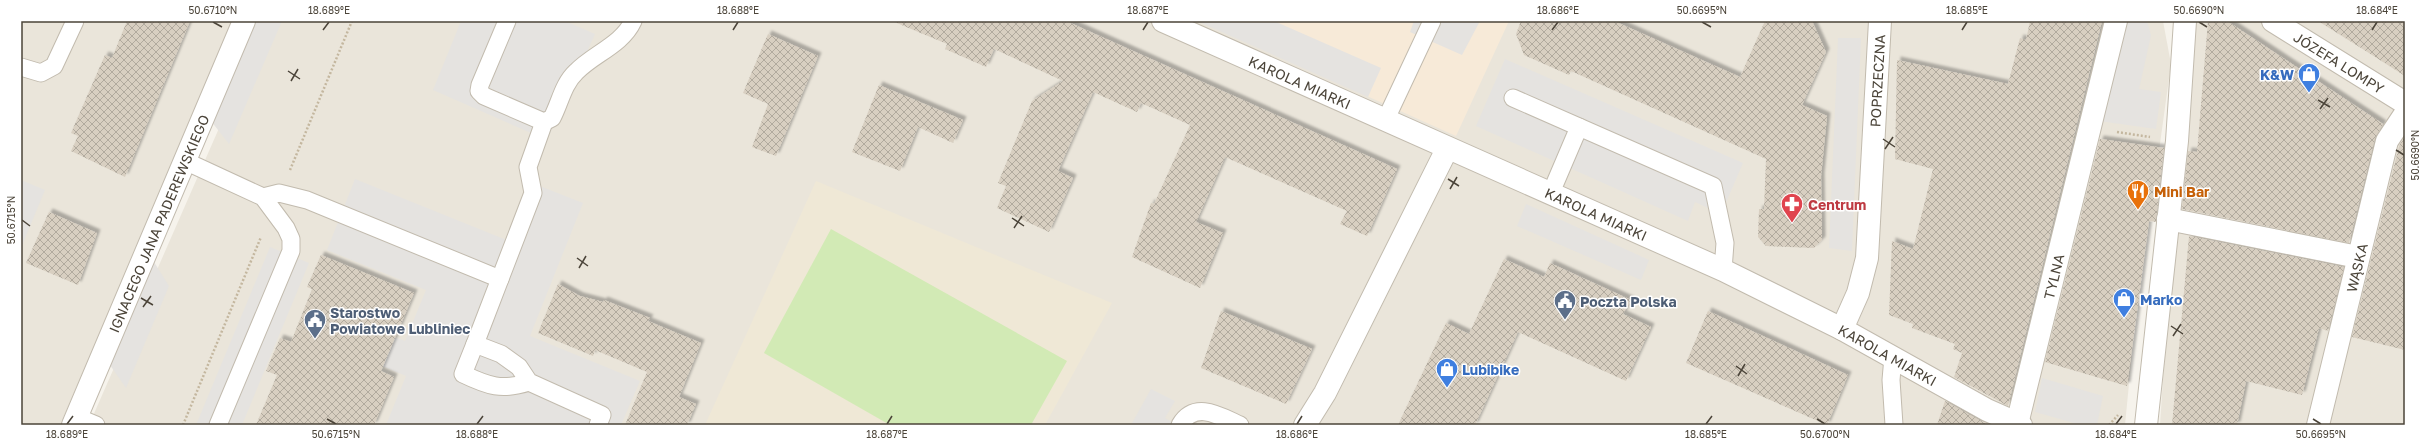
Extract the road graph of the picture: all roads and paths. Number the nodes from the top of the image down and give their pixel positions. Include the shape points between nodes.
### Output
1 (75, 21) edge
2 (244, 21) edge
3 (352, 21) edge
4 (507, 21) edge
5 (633, 21) edge
6 (1163, 21) edge
7 (1432, 21) edge
8 (1880, 21) edge
9 (2116, 21) edge
10 (2273, 21) edge
11 (2182, 27) edge
12 (21, 67) edge
13 (1513, 98) dead end
14 (2405, 103) edge
15 (2405, 114) edge
16 (1385, 121) junction
17 (544, 122) junction
18 (1579, 127) junction
19 (1447, 149) junction
20 (185, 162) junction
21 (287, 176) dead end
22 (1550, 195) junction
23 (263, 197) junction
24 (2168, 219) junction
25 (264, 231) dead end
26 (2358, 258) junction
27 (1722, 270) junction
28 (500, 279) junction
29 (1842, 329) junction
30 (475, 344) junction
31 (1893, 357) junction
32 (529, 382) junction
33 (75, 421) edge
34 (2019, 424) edge
35 (96, 425) edge
36 (183, 425) edge
37 (218, 425) edge
38 (598, 425) edge
39 (1180, 425) edge
40 (1240, 425) edge
41 (1305, 425) edge
42 (1894, 425) edge
43 (2146, 425) edge
44 (2318, 425) edge

1 - 12 lane via 54,66 41,73
2 - 20 street, IGNACEGO JANA PADEREWSKIEGO
3 - 21 path
4 - 17 lane via 480,85 480,91 484,96
5 - 17 lane via 620,38 576,71 569,79 552,118
6 - 16 street, KAROLA MIARKI
7 - 16 lane
8 - 29 street, POPRZECZNA via 1866,258 1858,294
9 - 34 street, TYLNA via 2088,128
10 - 14 street, JÓZEFA LOMPY
11 - 24 street via 2176,141
13 - 18 lane
15 - 26 street, WĄSKA via 2386,141
16 - 19 street, KAROLA MIARKI
17 - 28 lane via 528,167 533,193
18 - 22 lane
18 - 27 lane via 1713,186 1725,243
19 - 22 street, KAROLA MIARKI
19 - 41 street via 1325,393
20 - 23 lane
20 - 33 street, IGNACEGO JANA PADEREWSKIEGO
22 - 27 street, KAROLA MIARKI
23 - 28 lane via 279,193 307,200
23 - 37 lane via 286,228 291,239 291,251
24 - 26 street
24 - 43 street
25 - 36 path
26 - 44 street, WĄSKA
27 - 29 street, KAROLA MIARKI
28 - 30 lane
29 - 31 street, KAROLA MIARKI
30 - 32 lane via 501,354 519,367
30 - 32 lane via 463,374 488,385 512,387
31 - 34 street, KAROLA MIARKI via 1986,410
31 - 42 lane via 1891,380
32 - 38 lane via 602,414
33 - 35 lane
39 - 40 lane via 1185,417 1199,410 1216,413

